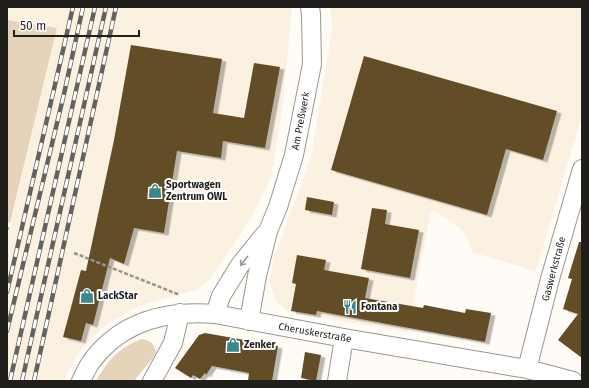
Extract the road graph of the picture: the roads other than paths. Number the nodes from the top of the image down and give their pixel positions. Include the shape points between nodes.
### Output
1 (310, 7) edge
2 (582, 169) edge
3 (268, 231) junction
4 (180, 313) junction
5 (207, 314) junction
6 (249, 320) junction
7 (344, 338) junction
8 (527, 369) junction
9 (80, 381) edge
10 (152, 381) edge
11 (337, 381) edge
12 (573, 381) edge

1 - 3 street, Am Preßwerk via 312,64 294,155
2 - 8 street, Gaswerkstraße
3 -> 5 street, Am Preßwerk via 240,265
3 - 6 street, Am Preßwerk
4 - 5 street, Cheruskerstraße
4 - 9 street, Cheruskerstraße via 154,318 130,327 107,343 90,363
4 - 10 street via 173,343
5 - 6 street, Cheruskerstraße
6 - 7 street, Cheruskerstraße
7 - 8 street, Cheruskerstraße
7 - 11 street
8 - 12 street, Cheruskerstraße

